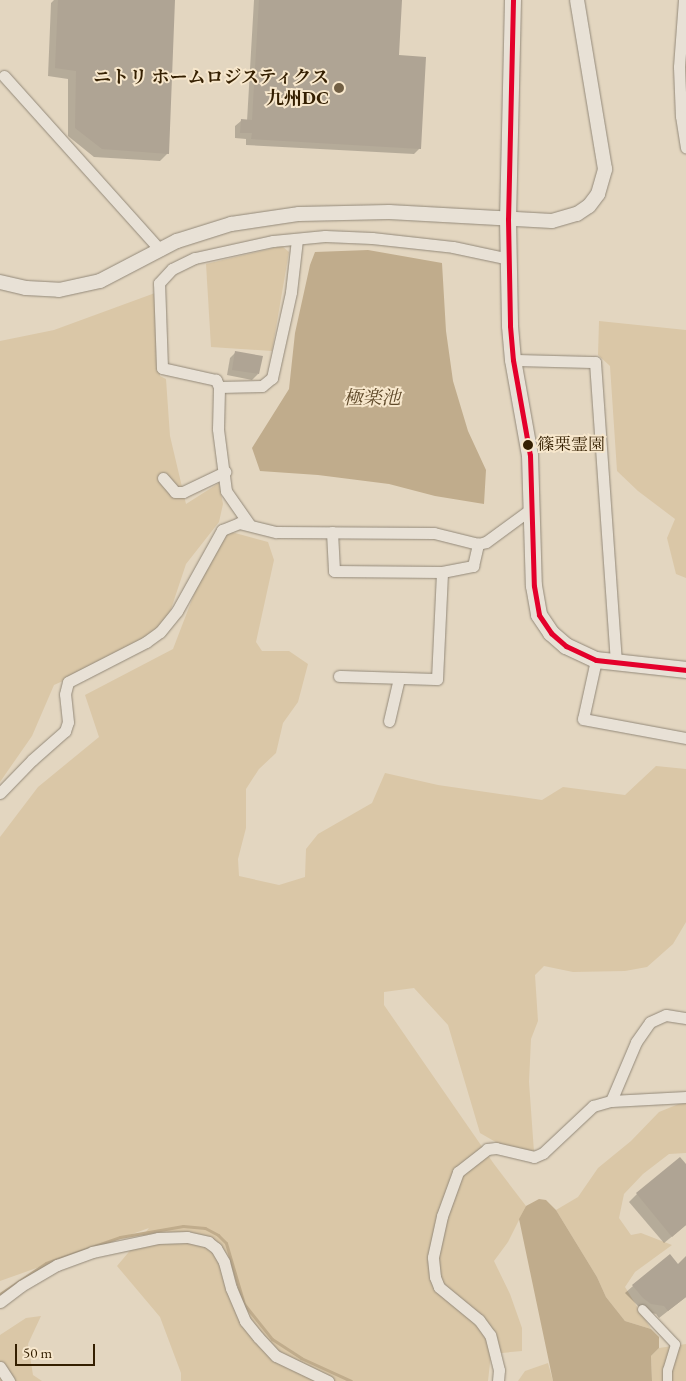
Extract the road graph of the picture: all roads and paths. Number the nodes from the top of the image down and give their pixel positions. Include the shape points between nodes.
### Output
1 (513, 0) edge
2 (577, 0) edge
3 (684, 0) edge
4 (4, 76) dead end
5 (686, 148) edge
6 (508, 219) junction
7 (297, 239) junction
8 (160, 250) junction
9 (509, 259) junction
10 (0, 282) edge
11 (513, 360) junction
12 (219, 387) junction
13 (225, 472) junction
14 (164, 478) dead end
15 (531, 509) junction
16 (249, 524) junction
17 (332, 532) junction
18 (478, 544) junction
19 (442, 572) junction
20 (596, 660) junction
21 (616, 662) junction
22 (686, 670) edge
23 (339, 676) dead end
24 (399, 678) junction
25 (389, 721) dead end
26 (686, 738) edge
27 (0, 793) edge
28 (686, 1018) edge
29 (686, 1097) edge
30 (611, 1101) junction
31 (0, 1302) edge
32 (642, 1309) dead end
33 (0, 1367) edge
34 (9, 1381) edge
35 (328, 1381) edge
36 (498, 1381) edge
37 (667, 1381) edge

1 - 6 main road
2 - 6 street via 604,153 602,183 589,206 577,214 552,221
3 - 5 street via 679,67
4 - 8 street
6 - 8 street via 389,212 299,214 231,224 177,241
6 - 9 main road
7 - 9 street via 325,236 372,238 453,246
7 - 12 street via 291,292 272,378 262,386
7 - 12 street via 195,258 172,269 159,283 162,368 216,380
8 - 10 street via 100,281 58,290
9 - 11 main road
11 - 15 main road via 530,454
11 - 21 street via 595,362
12 - 13 street via 218,429
13 - 14 street via 183,492 175,492
13 - 16 street via 226,491
15 - 18 street via 486,542
15 - 20 main road via 534,586 539,615 551,633 566,646
16 - 17 street via 276,532
16 - 27 street via 222,530 192,586 160,632 68,682 65,731
17 - 18 street via 434,533
17 - 19 street via 334,571
18 - 19 street via 473,566
19 - 24 street via 437,679
20 - 21 main road
20 - 26 street via 583,719
21 - 22 main road
23 - 24 street
24 - 25 street
28 - 30 street via 666,1014 650,1022 636,1042
29 - 30 street
30 - 36 street via 593,1106 555,1143 534,1157 487,1149 458,1172 451,1186 433,1257 435,1277 439,1287 479,1320 490,1335 499,1370
31 - 35 street via 56,1266 92,1252 158,1238 187,1237 208,1242 224,1262 245,1321 264,1344 276,1356
32 - 37 street via 675,1344
33 - 34 street

